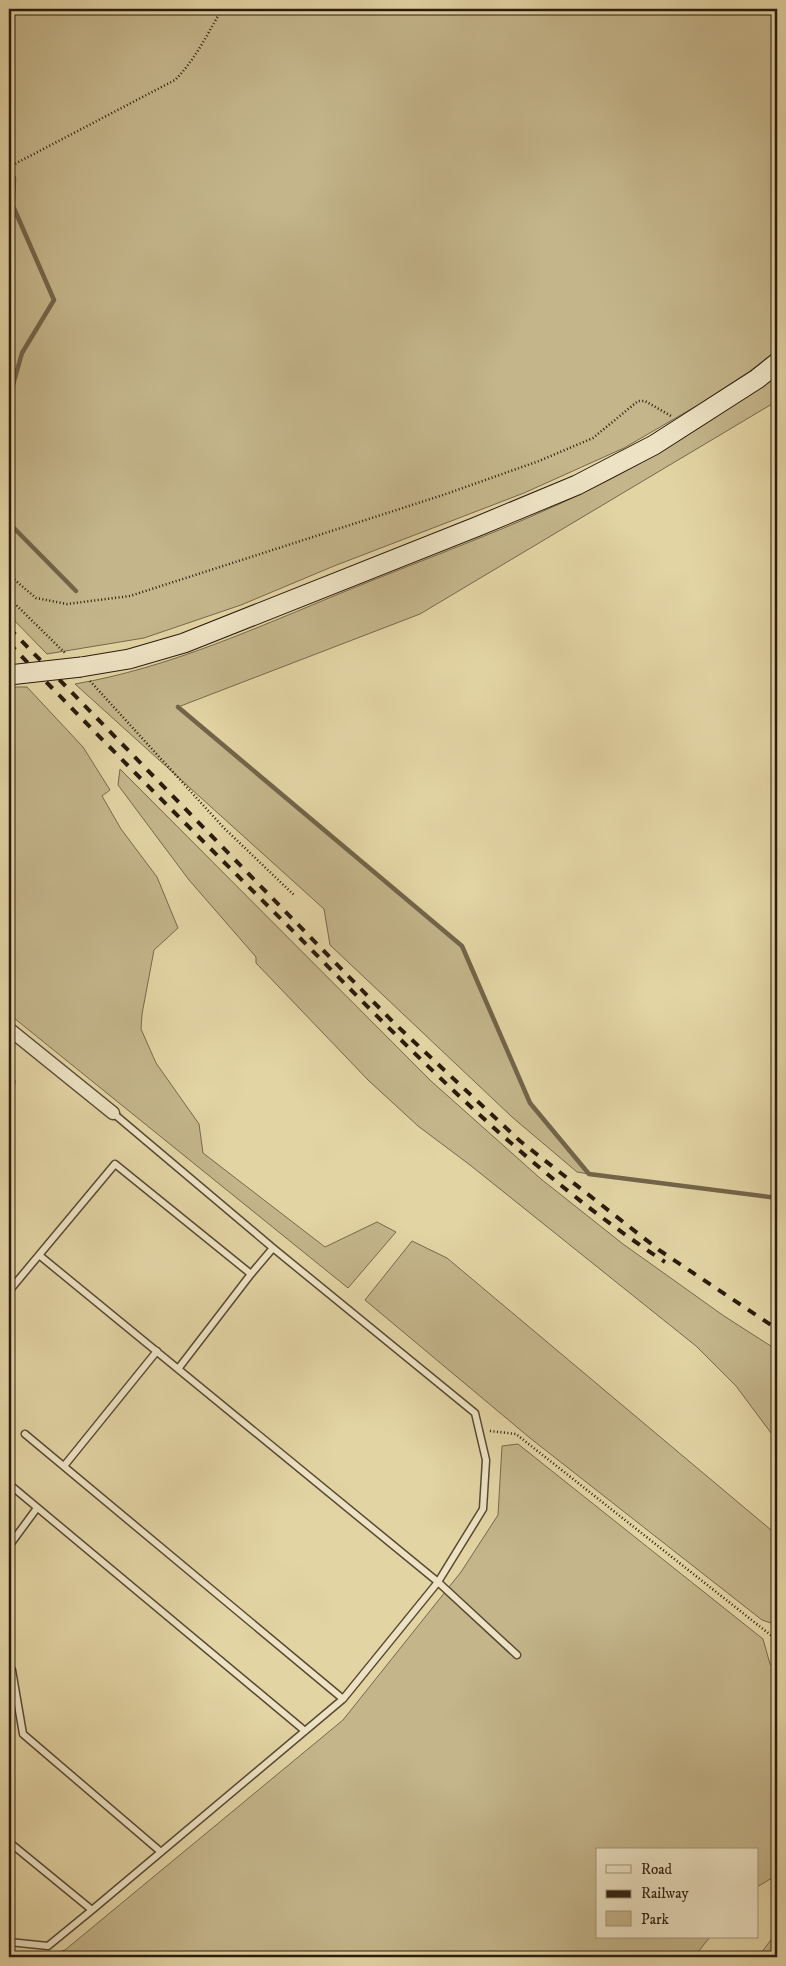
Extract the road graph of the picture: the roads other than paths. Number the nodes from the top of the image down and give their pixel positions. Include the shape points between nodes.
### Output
1 (777, 363) edge
2 (9, 674) edge
3 (9, 1029) edge
4 (9, 1074) edge
5 (9, 1095) edge
6 (113, 1114) joint
7 (273, 1248) junction
8 (39, 1255) junction
9 (251, 1274) junction
10 (9, 1291) edge
11 (157, 1351) junction
12 (178, 1369) junction
13 (25, 1434) dead end
14 (64, 1466) junction
15 (9, 1484) edge
16 (37, 1508) junction
17 (9, 1546) edge
18 (438, 1582) junction
19 (517, 1655) dead end
20 (9, 1668) edge
21 (343, 1699) junction
22 (305, 1731) junction
23 (9, 1842) edge
24 (161, 1852) junction
25 (92, 1910) junction
26 (9, 1942) edge

1 - 2 main road, bridge via 654,445 576,485 467,530 184,643 129,660
3 - 6 street
4 - 5 lane
6 - 7 lane
7 - 9 lane
7 - 18 lane via 475,1413 486,1460 483,1509
8 - 9 lane via 115,1164
8 - 10 lane
8 - 11 lane
9 - 12 lane
11 - 12 lane
11 - 14 lane
12 - 18 lane
13 - 14 lane
14 - 21 lane
15 - 16 lane
16 - 17 lane
16 - 22 lane
18 - 19 lane
18 - 21 lane
20 - 24 lane via 24,1734
21 - 22 lane
22 - 24 lane
23 - 25 lane
24 - 25 lane
25 - 26 lane via 48,1946

